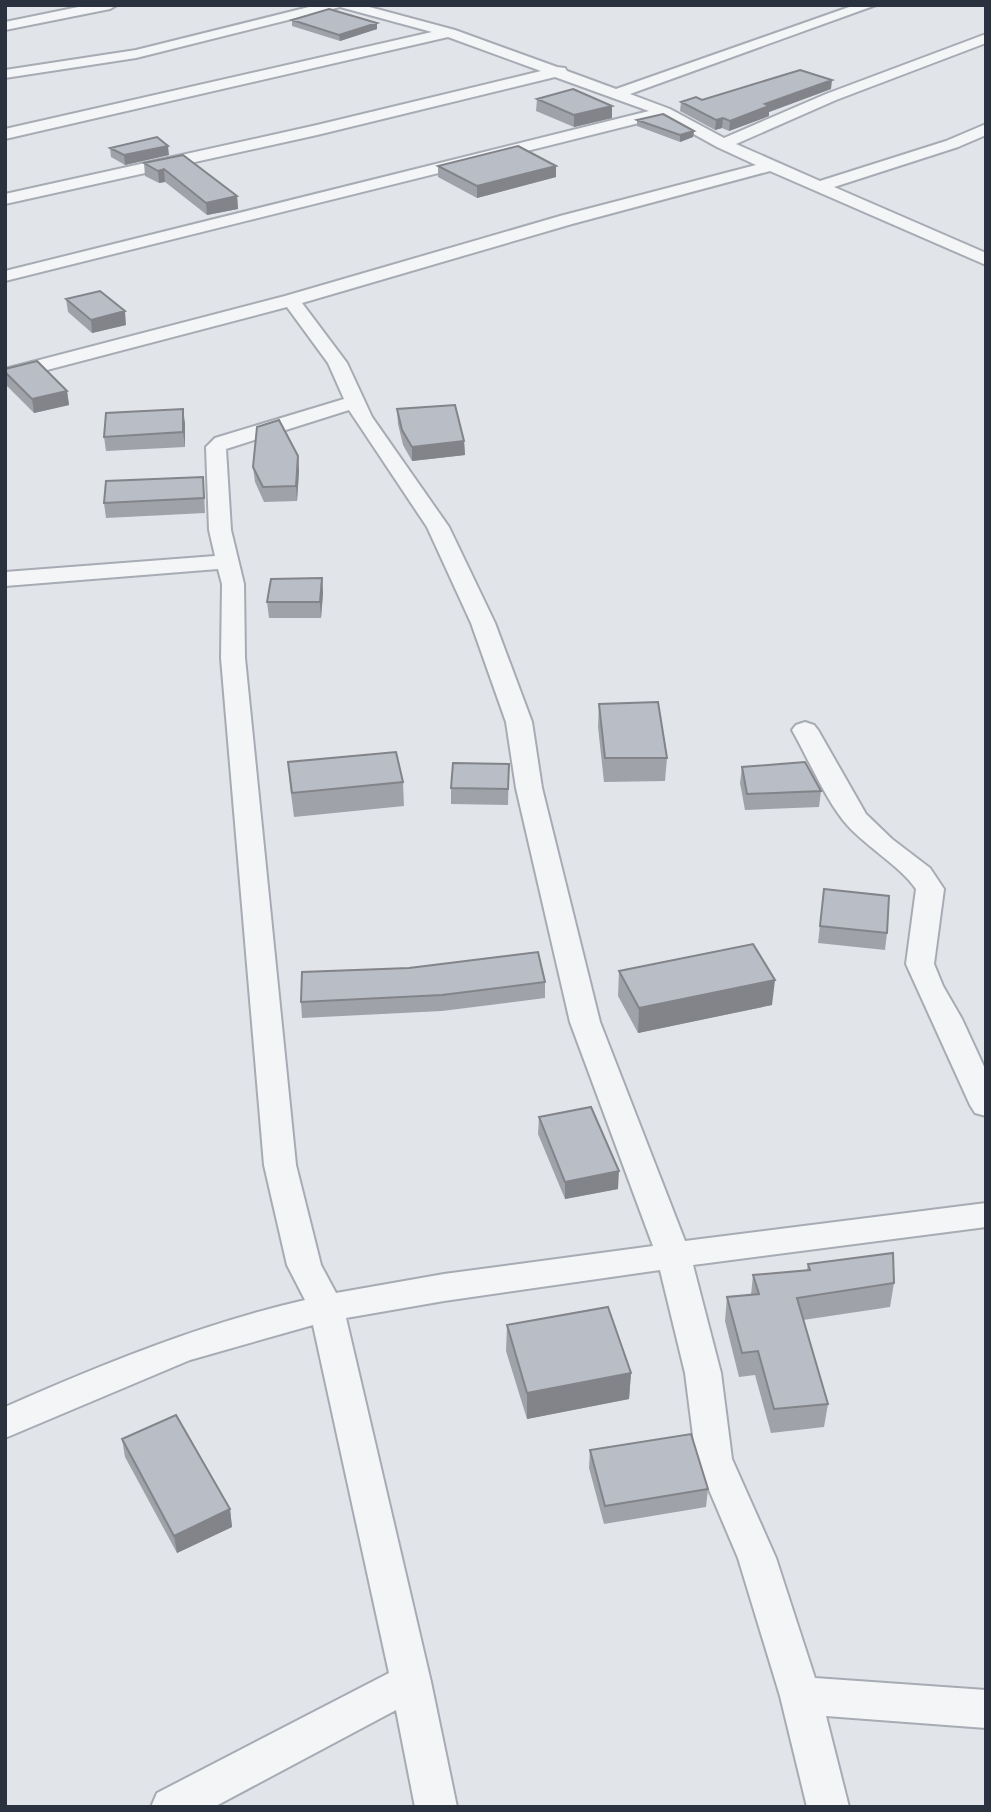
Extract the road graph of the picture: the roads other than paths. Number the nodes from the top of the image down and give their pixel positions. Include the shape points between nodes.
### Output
1 (110, 5) edge
2 (335, 5) edge
3 (346, 5) edge
4 (869, 5) edge
5 (5, 26) edge
6 (450, 33) junction
7 (986, 38) edge
8 (559, 71) junction
9 (5, 75) edge
10 (619, 93) junction
11 (665, 111) junction
12 (986, 130) edge
13 (5, 134) edge
14 (723, 144) junction
15 (773, 165) junction
16 (819, 186) junction
17 (5, 199) edge
18 (986, 243) edge
19 (967, 251) junction
20 (986, 260) edge
21 (5, 276) edge
22 (291, 300) junction
23 (5, 375) edge
24 (355, 402) junction
25 (228, 562) junction
26 (5, 579) edge
27 (805, 730) dead end
28 (986, 1105) edge
29 (986, 1215) edge
30 (673, 1255) junction
31 (326, 1308) junction
32 (5, 1423) edge
33 (411, 1682) junction
34 (800, 1696) junction
35 (986, 1709) edge
36 (172, 1807) edge
37 (436, 1807) edge
38 (828, 1807) edge

1 - 5 street
2 - 9 street via 136,54
3 - 6 street
4 - 10 street
6 - 8 street
6 - 13 street
7 - 14 street
8 - 10 street
8 - 17 street
10 - 11 street
11 - 14 street
11 - 21 street
12 - 16 street
14 - 15 street
15 - 16 street
15 - 22 street
16 - 19 street
18 - 19 street
19 - 20 street
22 - 23 street
22 - 24 street via 337,363
24 - 25 street via 216,447 220,530
24 - 30 street via 438,527 483,623 519,722 529,788 585,1022
25 - 26 street
25 - 31 street via 280,1165 304,1265
27 - 28 street via 855,818 920,874 930,889 920,964
29 - 30 street
30 - 31 street
30 - 34 street via 703,1373 714,1459 757,1558
31 - 32 street via 236,1331 121,1371
31 - 33 street
33 - 36 street
33 - 37 street
34 - 35 street
34 - 38 street

